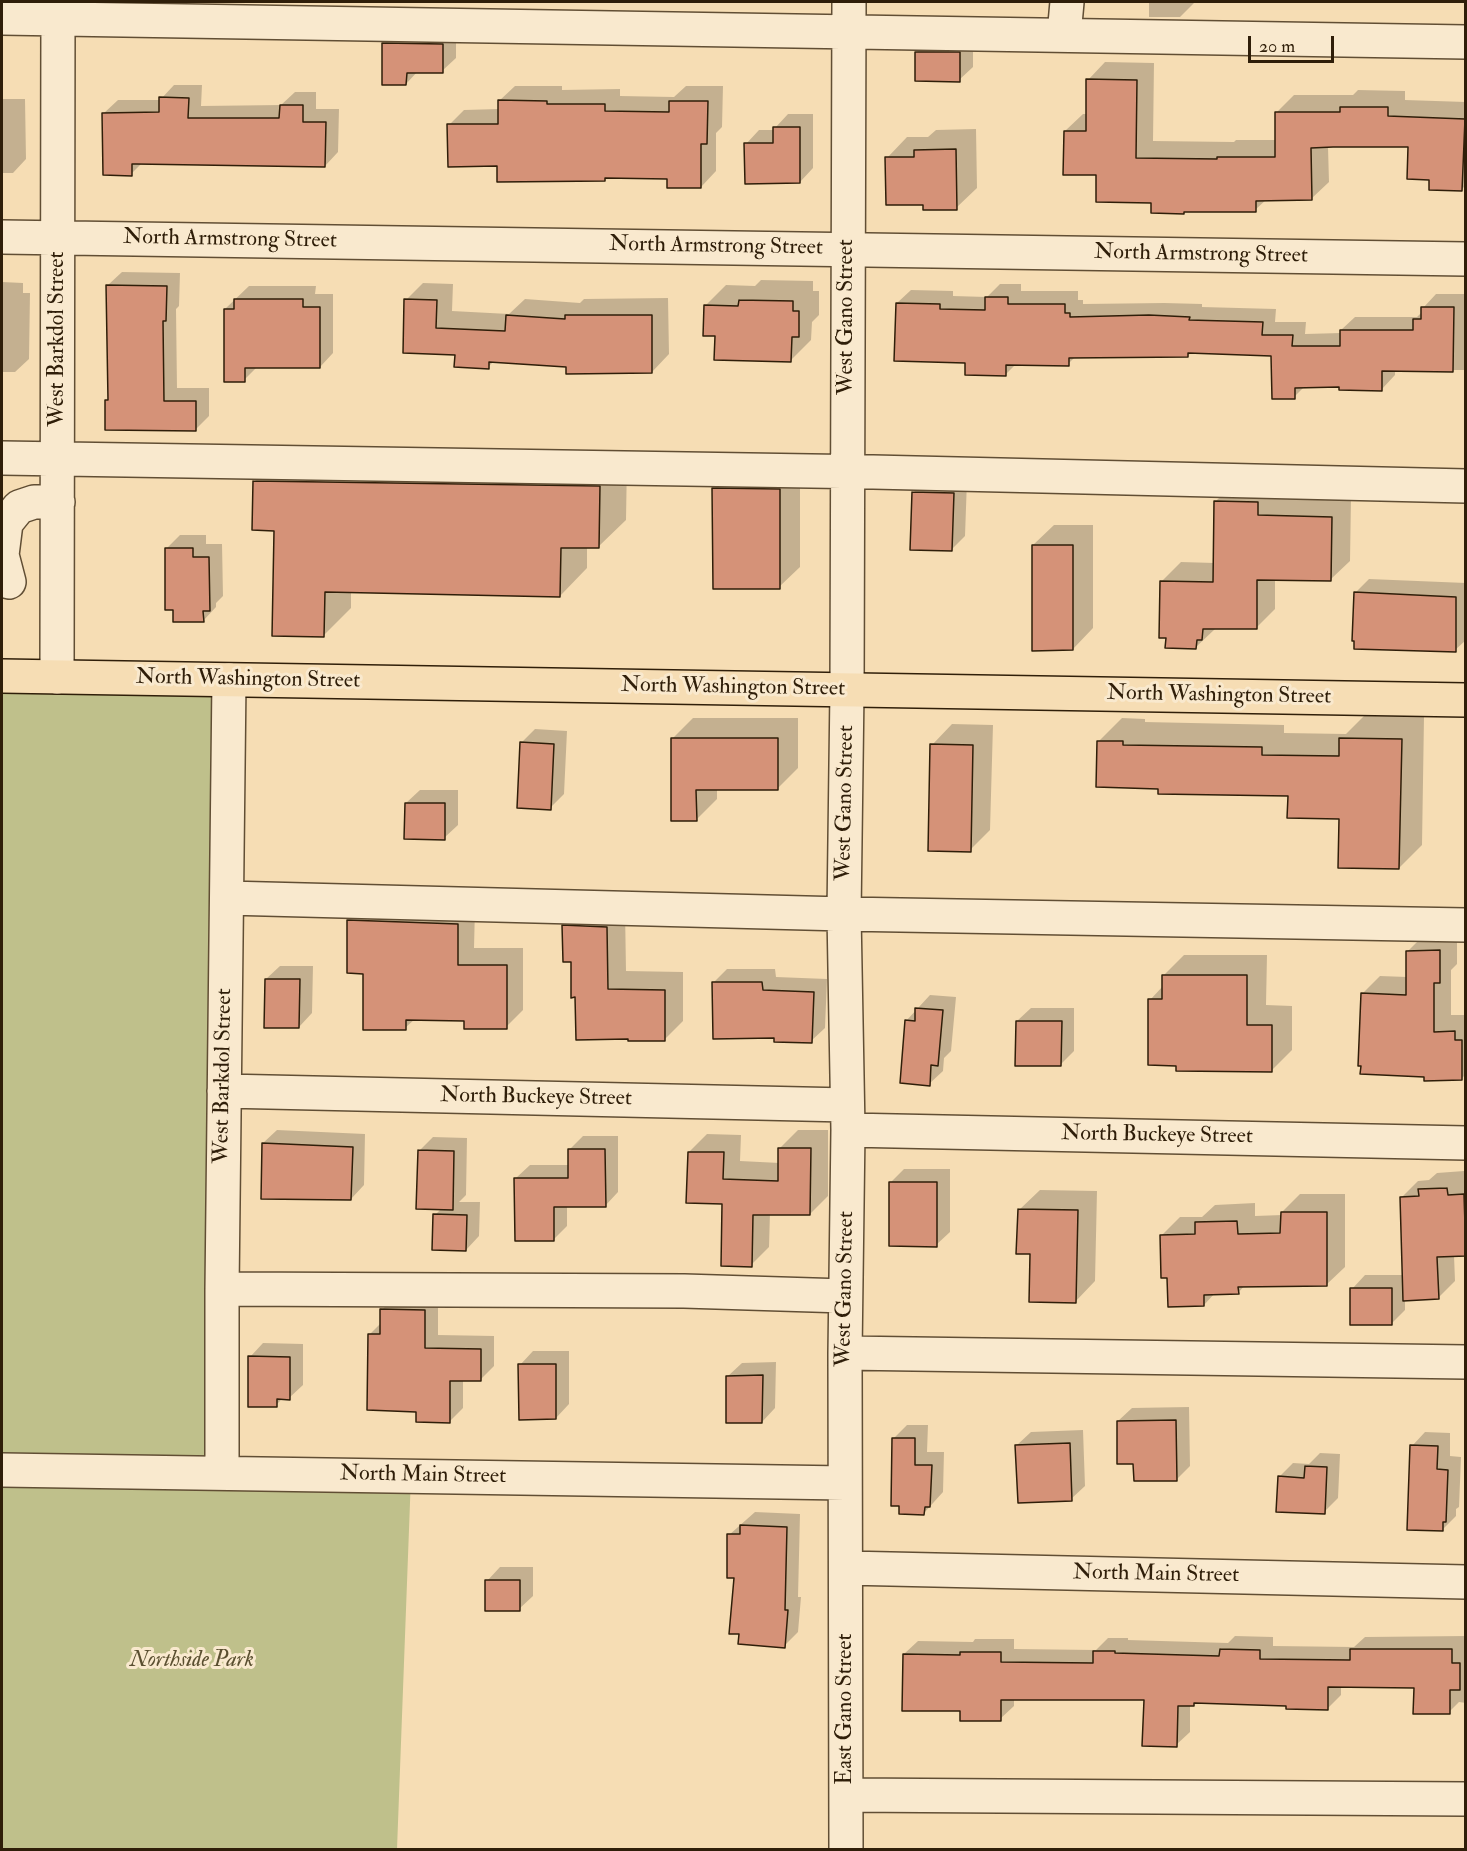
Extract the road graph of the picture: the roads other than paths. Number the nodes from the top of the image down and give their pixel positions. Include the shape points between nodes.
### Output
1 (1067, 2) edge
2 (58, 10) edge
3 (849, 16) edge
4 (2, 18) edge
5 (1064, 35) junction
6 (1466, 42) edge
7 (2, 237) edge
8 (58, 238) junction
9 (848, 249) junction
10 (1466, 259) edge
11 (2, 458) edge
12 (59, 459) junction
13 (846, 472) junction
14 (1466, 486) edge
15 (58, 502) junction
16 (5, 582) edge
17 (58, 584) junction
18 (2, 676) edge
19 (57, 677) junction
20 (229, 680) junction
21 (847, 690) junction
22 (1466, 700) edge
23 (226, 898) junction
24 (844, 914) junction
25 (1466, 925) edge
26 (224, 1091) junction
27 (848, 1118) junction
28 (1466, 1143) edge
29 (222, 1288) junction
30 (845, 1296) junction
31 (845, 1353) junction
32 (1466, 1362) edge
33 (2, 1470) edge
34 (222, 1473) junction
35 (845, 1483) junction
36 (846, 1568) junction
37 (1466, 1582) edge
38 (846, 1795) junction
39 (1466, 1798) edge
40 (846, 1850) edge

1 - 5 street
2 - 3 street
2 - 4 street
2 - 8 street, West Barkdol Street
3 - 5 street
3 - 9 street, West Gano Street
5 - 6 street
7 - 8 street, North Armstrong Street
8 - 9 street, North Armstrong Street
8 - 12 street, West Barkdol Street
9 - 10 street, North Armstrong Street
9 - 13 street, West Gano Street
11 - 12 street
12 - 13 street
12 - 15 street, West Barkdol Street
13 - 14 street
13 - 21 street, West Gano Street
15 - 16 street via 34,502 19,507 6,523 2,555
15 - 17 street, West Barkdol Street
16 - 17 street
17 - 19 street, West Barkdol Street
18 - 19 main road, North Washington Street
19 - 20 main road, North Washington Street
20 - 21 main road, North Washington Street
20 - 23 street, West Barkdol Street
21 - 22 main road, North Washington Street
21 - 24 street, West Gano Street
23 - 24 street
23 - 26 street, West Barkdol Street
24 - 25 street
24 - 27 street, West Gano Street
26 - 27 street, North Buckeye Street
26 - 29 street, West Barkdol Street
27 - 28 street, North Buckeye Street
27 - 30 street, West Gano Street
29 - 30 street
29 - 34 street, West Barkdol Street
30 - 31 street, West Gano Street
31 - 32 street
31 - 35 street, West Gano Street
33 - 34 street, North Main Street via 149,1486
34 - 35 street, North Main Street
35 - 36 street, West Gano Street
36 - 37 street, North Main Street
36 - 38 street, East Gano Street
38 - 39 street
38 - 40 street, East Gano Street

